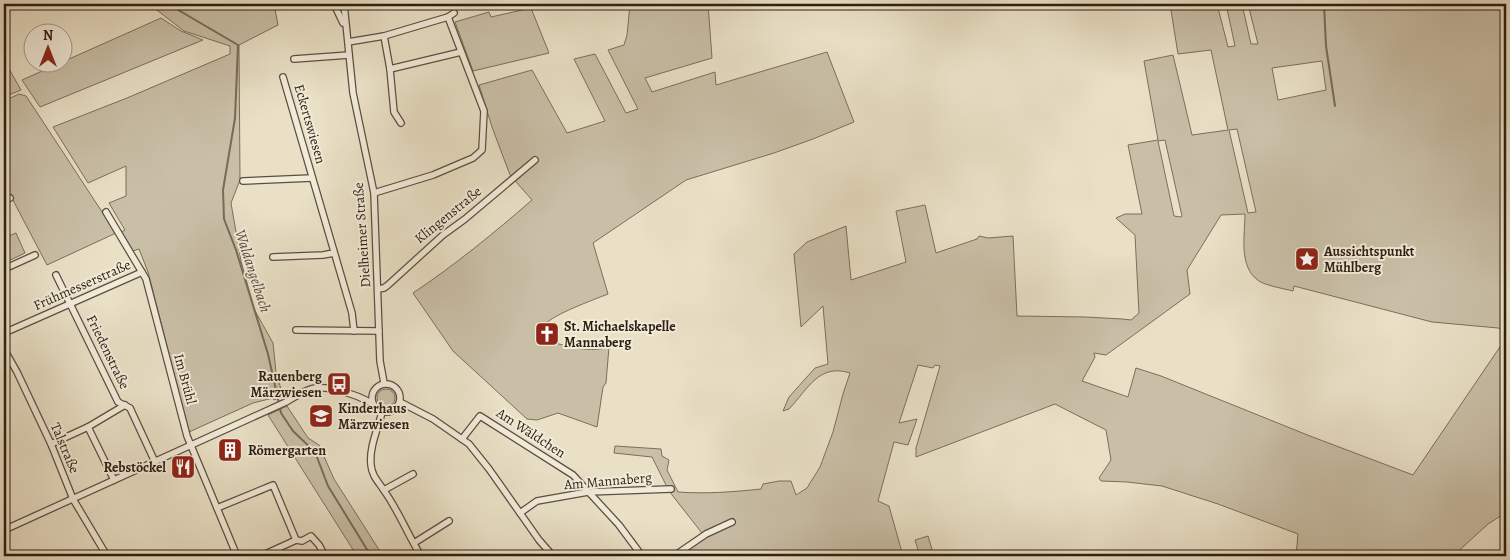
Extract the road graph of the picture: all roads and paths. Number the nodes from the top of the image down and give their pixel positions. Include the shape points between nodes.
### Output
1 (334, 4) edge
2 (344, 4) edge
3 (345, 27) junction
4 (384, 36) junction
5 (348, 42) junction
6 (461, 52) junction
7 (349, 55) junction
8 (294, 59) dead end
9 (390, 69) junction
10 (283, 77) dead end
11 (401, 123) dead end
12 (535, 160) dead end
13 (312, 178) junction
14 (243, 181) dead end
15 (374, 193) junction
16 (10, 198) dead end
17 (4, 202) edge
18 (106, 212) dead end
19 (334, 253) junction
20 (35, 255) dead end
21 (274, 257) dead end
22 (4, 269) edge
23 (142, 272) junction
24 (56, 275) dead end
25 (378, 289) junction
26 (70, 304) junction
27 (296, 330) dead end
28 (354, 330) junction
29 (378, 331) junction
30 (4, 333) edge
31 (4, 349) edge
32 (384, 383) junction
33 (372, 392) junction
34 (362, 397) junction
35 (400, 402) junction
36 (372, 403) junction
37 (125, 405) junction
38 (382, 412) junction
39 (88, 427) junction
40 (462, 439) junction
41 (51, 444) junction
42 (191, 445) junction
43 (155, 462) junction
44 (413, 474) dead end
45 (114, 480) junction
46 (671, 489) dead end
47 (384, 490) junction
48 (588, 492) junction
49 (73, 499) junction
50 (217, 508) junction
51 (520, 513) junction
52 (449, 521) dead end
53 (732, 522) dead end
54 (4, 530) edge
55 (296, 540) junction
56 (414, 543) junction
57 (4, 552) edge
58 (6, 556) edge
59 (107, 556) edge
60 (237, 556) edge
61 (261, 556) edge
62 (325, 556) edge
63 (422, 556) edge
64 (553, 556) edge
65 (642, 556) edge
66 (674, 556) edge

1 - 3 street
2 - 3 street
3 - 5 street, Dielheimer Straße
4 - 5 street
4 - 6 street via 451,15
4 - 9 street
5 - 7 street, Dielheimer Straße
6 - 9 street
6 - 15 street via 484,111 482,150 474,158 434,175
7 - 8 street
7 - 15 street, Dielheimer Straße via 353,93
9 - 11 street via 394,112
10 - 13 street, Eckertswiesen
12 - 25 street, Klingenstraße via 388,285
13 - 14 street, Eckertswiesen
13 - 19 street, Eckertswiesen
15 - 25 street, Dielheimer Straße
16 - 17 street
18 - 23 street, Im Brühl
19 - 21 street
19 - 28 street, Eckertswiesen
20 - 22 street
23 - 26 street, Frühmesserstraße
23 - 42 street, Im Brühl
24 - 26 street, Friedenstraße
25 - 29 street, Dielheimer Straße
26 - 30 street, Frühmesserstraße
26 - 37 street, Friedenstraße via 118,402
27 - 28 street
28 - 29 street
29 - 32 street, Dielheimer Straße
31 - 41 street, Talstraße
32 - 33 street
32 - 35 street via 395,386
33 - 34 street
33 - 36 street
34 - 36 street
34 - 42 street via 329,388 315,388
35 - 38 street via 389,412
35 - 40 street
36 - 38 street
37 - 39 street
37 - 43 street, Friedenstraße via 130,408
38 - 47 street via 372,448 371,466 374,478
39 - 41 street
39 - 45 street
40 - 48 street, Am Wäldchen via 480,416 573,475
40 - 51 street via 489,469
41 - 49 street, Talstraße
42 - 43 street
42 - 50 street, Im Brühl
43 - 45 street
44 - 47 street
45 - 49 street
46 - 48 street, Am Mannaberg
47 - 56 street
48 - 51 street, Am Mannaberg via 537,501
48 - 65 street
49 - 54 street
49 - 59 street, Talstraße
50 - 55 street via 273,485
50 - 60 street, Im Brühl
51 - 64 street
52 - 56 street
53 - 66 street via 706,534
55 - 61 street
55 - 62 street via 311,536
56 - 63 street
57 - 58 street

